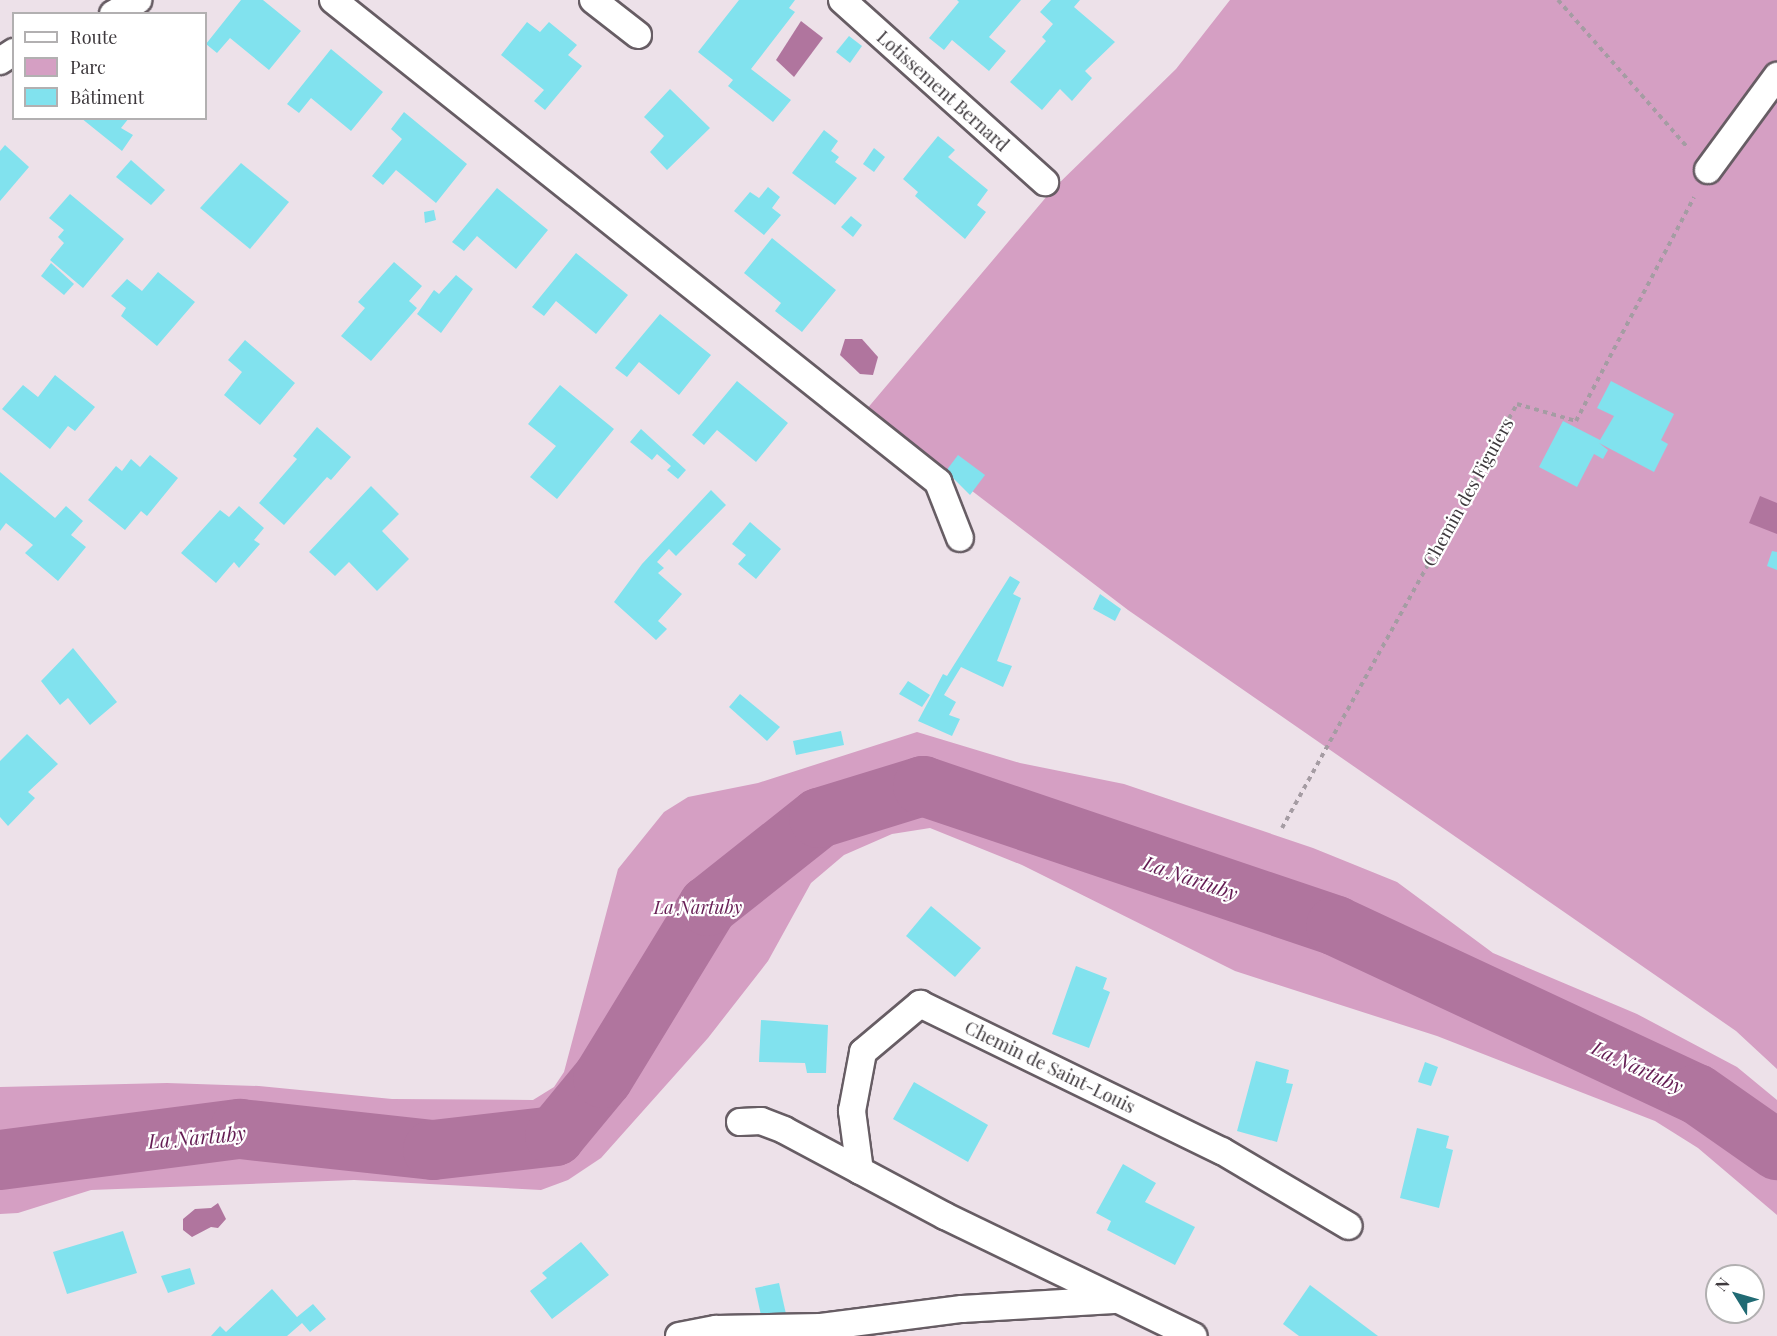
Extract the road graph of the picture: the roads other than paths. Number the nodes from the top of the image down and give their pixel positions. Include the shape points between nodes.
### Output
1 (138, 0) edge
2 (333, 0) edge
3 (593, 0) edge
4 (842, 0) edge
5 (117, 12) edge
6 (638, 35) dead end
7 (1777, 76) edge
8 (1708, 170) road end
9 (1045, 182) dead end
10 (960, 538) dead end
11 (740, 1122) dead end
12 (860, 1171) junction
13 (1349, 1226) dead end
14 (1118, 1300) junction
15 (819, 1332) edge
16 (679, 1336) edge
17 (1193, 1336) edge

1 - 5 street
2 - 10 street via 938,482
3 - 6 street
4 - 9 street, Lotissement Bernard
7 - 8 street
11 - 12 street via 761,1121 784,1130
12 - 13 street, Chemin de Saint-Louis via 852,1111 863,1052 920,1004 1222,1151
12 - 14 street
14 - 15 street via 962,1309
14 - 17 street
15 - 16 street via 716,1329

